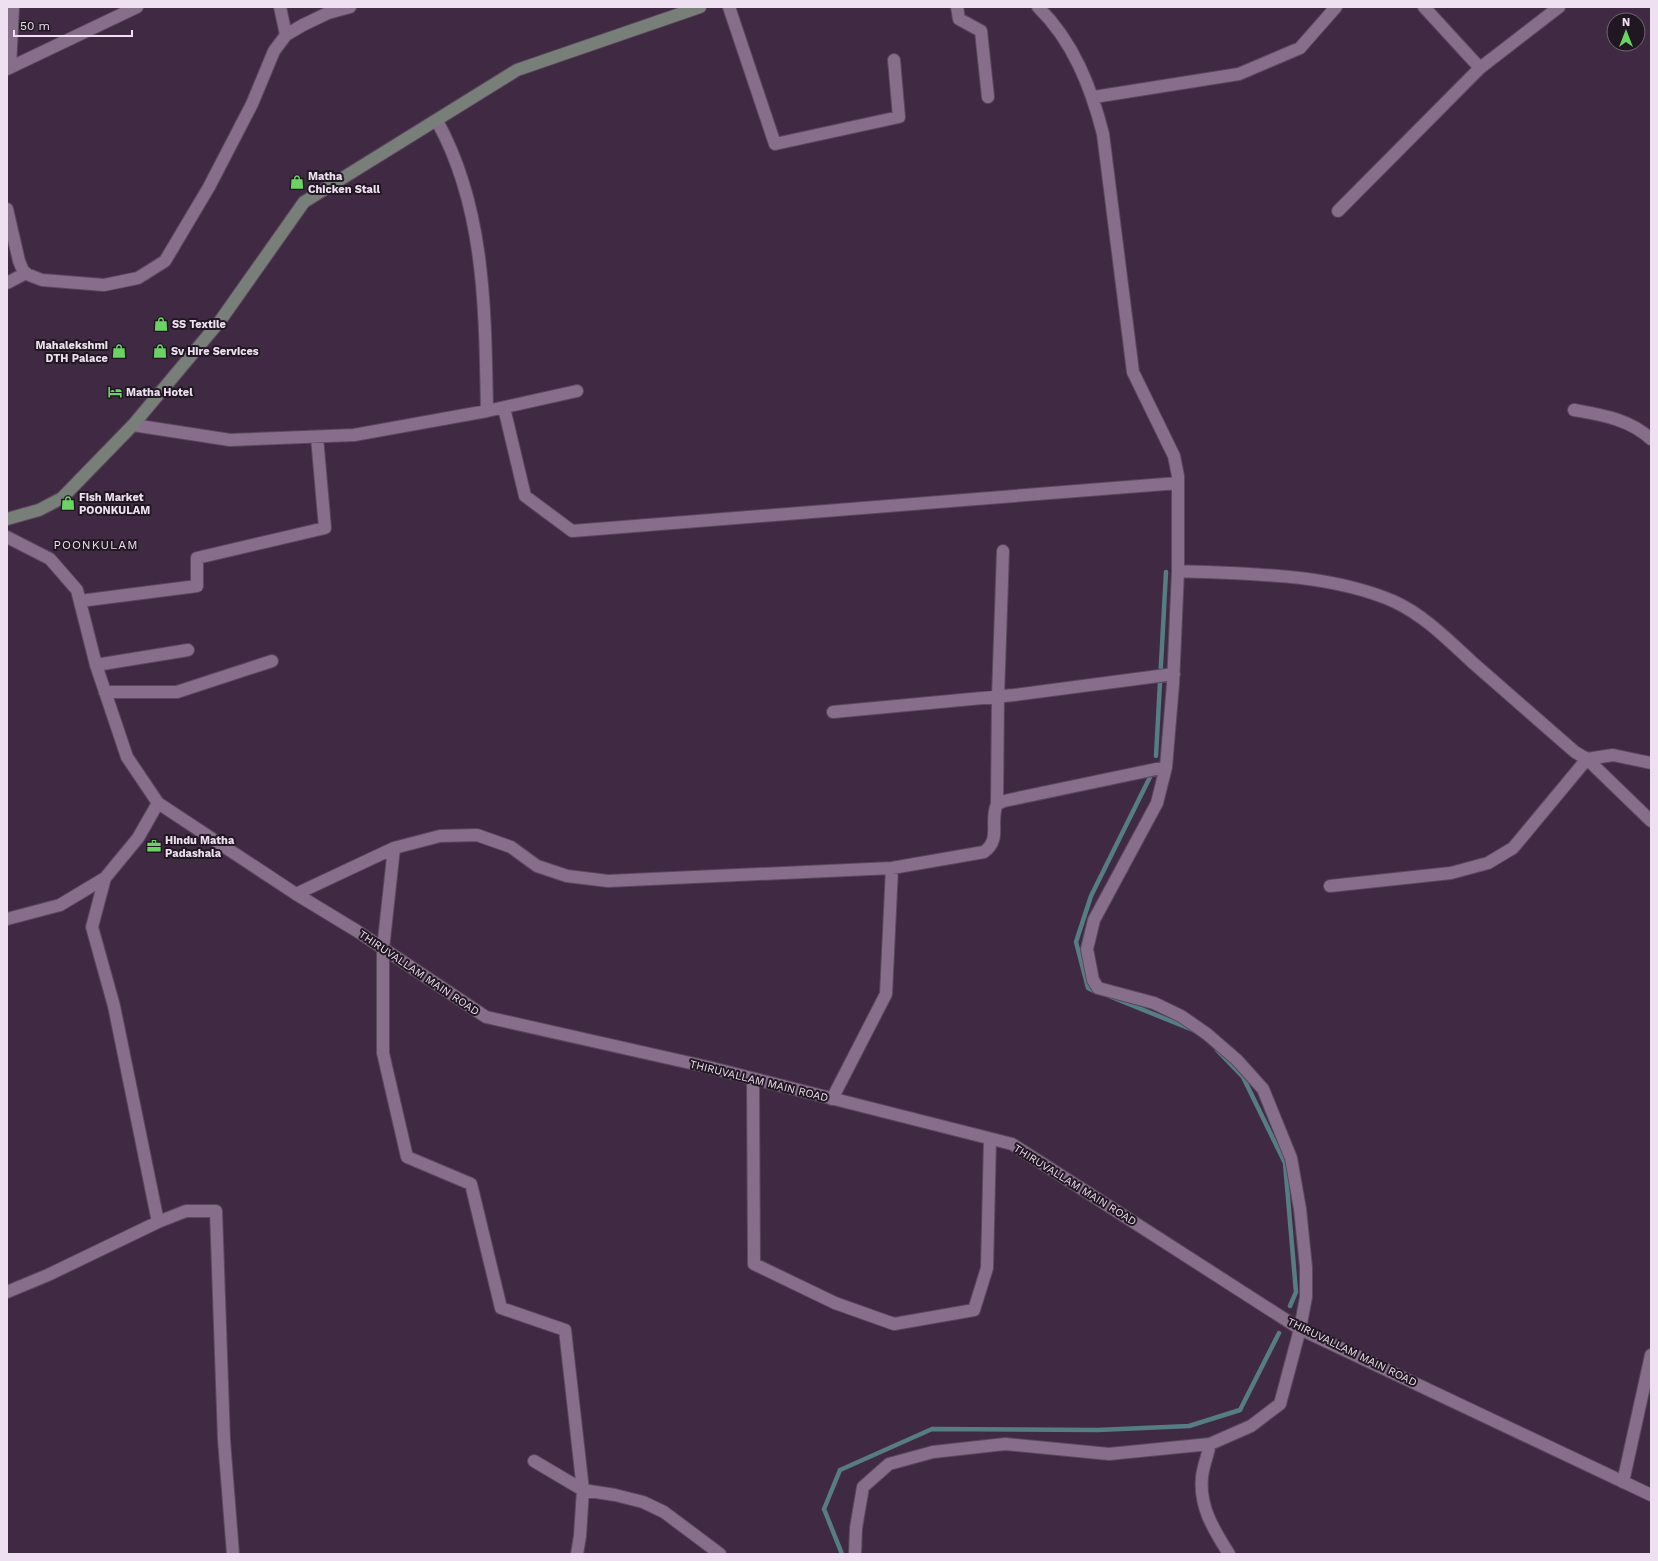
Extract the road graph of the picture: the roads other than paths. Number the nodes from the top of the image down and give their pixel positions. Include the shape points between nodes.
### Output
1 (13, 7) edge
2 (137, 7) edge
3 (280, 7) edge
4 (350, 7) edge
5 (700, 7) edge
6 (729, 7) edge
7 (957, 7) edge
8 (1038, 7) edge
9 (1336, 7) edge
10 (1424, 7) edge
11 (1559, 7) edge
12 (286, 35) junction
13 (894, 60) dead end
14 (8, 68) edge
15 (1480, 68) junction
16 (988, 97) dead end
17 (1094, 97) junction
18 (437, 121) junction
19 (7, 209) edge
20 (1338, 212) dead end
21 (26, 273) junction
22 (7, 283) edge
23 (577, 391) dead end
24 (504, 408) junction
25 (1574, 410) dead end
26 (486, 412) junction
27 (133, 425) junction
28 (317, 437) junction
29 (1651, 439) edge
30 (1178, 483) junction
31 (7, 519) edge
32 (7, 537) edge
33 (1003, 550) dead end
34 (1178, 571) junction
35 (80, 601) junction
36 (188, 650) dead end
37 (272, 661) dead end
38 (96, 665) junction
39 (1174, 674) junction
40 (105, 692) junction
41 (998, 696) junction
42 (833, 712) dead end
43 (1587, 759) junction
44 (1651, 763) edge
45 (1166, 767) junction
46 (158, 803) junction
47 (997, 804) junction
48 (1651, 821) edge
49 (394, 848) junction
50 (892, 868) junction
51 (105, 878) junction
52 (1330, 886) dead end
53 (296, 894) junction
54 (7, 919) edge
55 (383, 949) junction
56 (753, 1079) junction
57 (832, 1099) junction
58 (990, 1139) junction
59 (158, 1222) junction
60 (7, 1292) edge
61 (1300, 1329) junction
62 (1651, 1355) edge
63 (1210, 1444) junction
64 (534, 1461) dead end
65 (1623, 1482) junction
66 (583, 1490) junction
67 (1651, 1495) edge
68 (233, 1554) edge
69 (577, 1554) edge
70 (720, 1554) edge
71 (856, 1554) edge
72 (1229, 1554) edge

1 - 14 street
2 - 14 street
3 - 12 street
4 - 12 street via 328,13
5 - 18 main road via 517,70
6 - 13 street via 775,144 899,118
7 - 16 street via 959,19 981,31
8 - 17 street via 1053,21 1067,42
9 - 17 street via 1300,48 1239,74
10 - 15 street
11 - 15 street
12 - 21 street via 274,51 252,104 209,187 165,261 138,278 104,285 42,280
15 - 20 street
17 - 30 street via 1103,134 1134,372 1174,456
18 - 26 street via 455,159 481,264 485,317
18 - 27 main road via 304,202 220,321
19 - 21 street via 19,261
21 - 22 street
23 - 24 street
24 - 26 street
24 - 30 street via 525,496 572,531
25 - 29 street via 1609,416 1631,425
26 - 28 street via 354,435
27 - 28 street via 230,440
27 - 31 main road via 62,498 39,510
28 - 35 street via 325,528 197,558 197,586
30 - 34 street
32 - 35 street, THIRUVALLAM MAIN ROAD via 50,559 77,590
33 - 41 street
34 - 39 street
34 - 43 street via 1259,574 1321,581 1360,589 1394,602 1428,622 1575,752
35 - 38 street, THIRUVALLAM MAIN ROAD
36 - 38 street
37 - 40 street via 177,692
38 - 40 street, THIRUVALLAM MAIN ROAD
39 - 41 street
39 - 45 street
40 - 46 street, THIRUVALLAM MAIN ROAD via 127,757
41 - 42 street
41 - 47 street
43 - 44 street via 1613,755
43 - 48 street
43 - 52 street via 1513,848 1488,863 1451,874
45 - 47 street
45 - 61 street via 1157,803 1094,920 1087,950 1093,980 1098,988 1154,1003 1181,1016 1231,1055 1263,1089 1291,1158 1300,1209 1306,1267 1306,1297
46 - 51 street via 138,838
46 - 53 street, THIRUVALLAM MAIN ROAD
47 - 50 street via 994,811 995,839 991,847 984,852
49 - 50 street via 440,836 477,835 511,847 537,866 567,876 608,881
49 - 53 street
49 - 55 street
50 - 57 street via 886,994
51 - 54 street via 60,905
51 - 59 street via 92,927 114,1006
53 - 55 street, THIRUVALLAM MAIN ROAD
55 - 56 street, THIRUVALLAM MAIN ROAD via 486,1018
55 - 66 street via 383,1053 407,1156 472,1184 501,1308 565,1330
56 - 57 street, THIRUVALLAM MAIN ROAD
56 - 58 street via 754,1264 835,1303 894,1324 974,1310 987,1268
57 - 58 street, THIRUVALLAM MAIN ROAD
58 - 61 street, THIRUVALLAM MAIN ROAD via 1012,1144
59 - 60 street
59 - 68 street via 186,1211 216,1212 224,1432
61 - 63 street via 1280,1404 1251,1426
61 - 65 street, THIRUVALLAM MAIN ROAD
62 - 65 street
63 - 71 street via 1109,1454 1005,1444 933,1452 889,1464 862,1487 856,1528
63 - 72 street via 1202,1478 1203,1500 1213,1530
64 - 66 street
65 - 67 street, THIRUVALLAM MAIN ROAD
66 - 69 street
66 - 70 street via 615,1494 643,1502 664,1512

